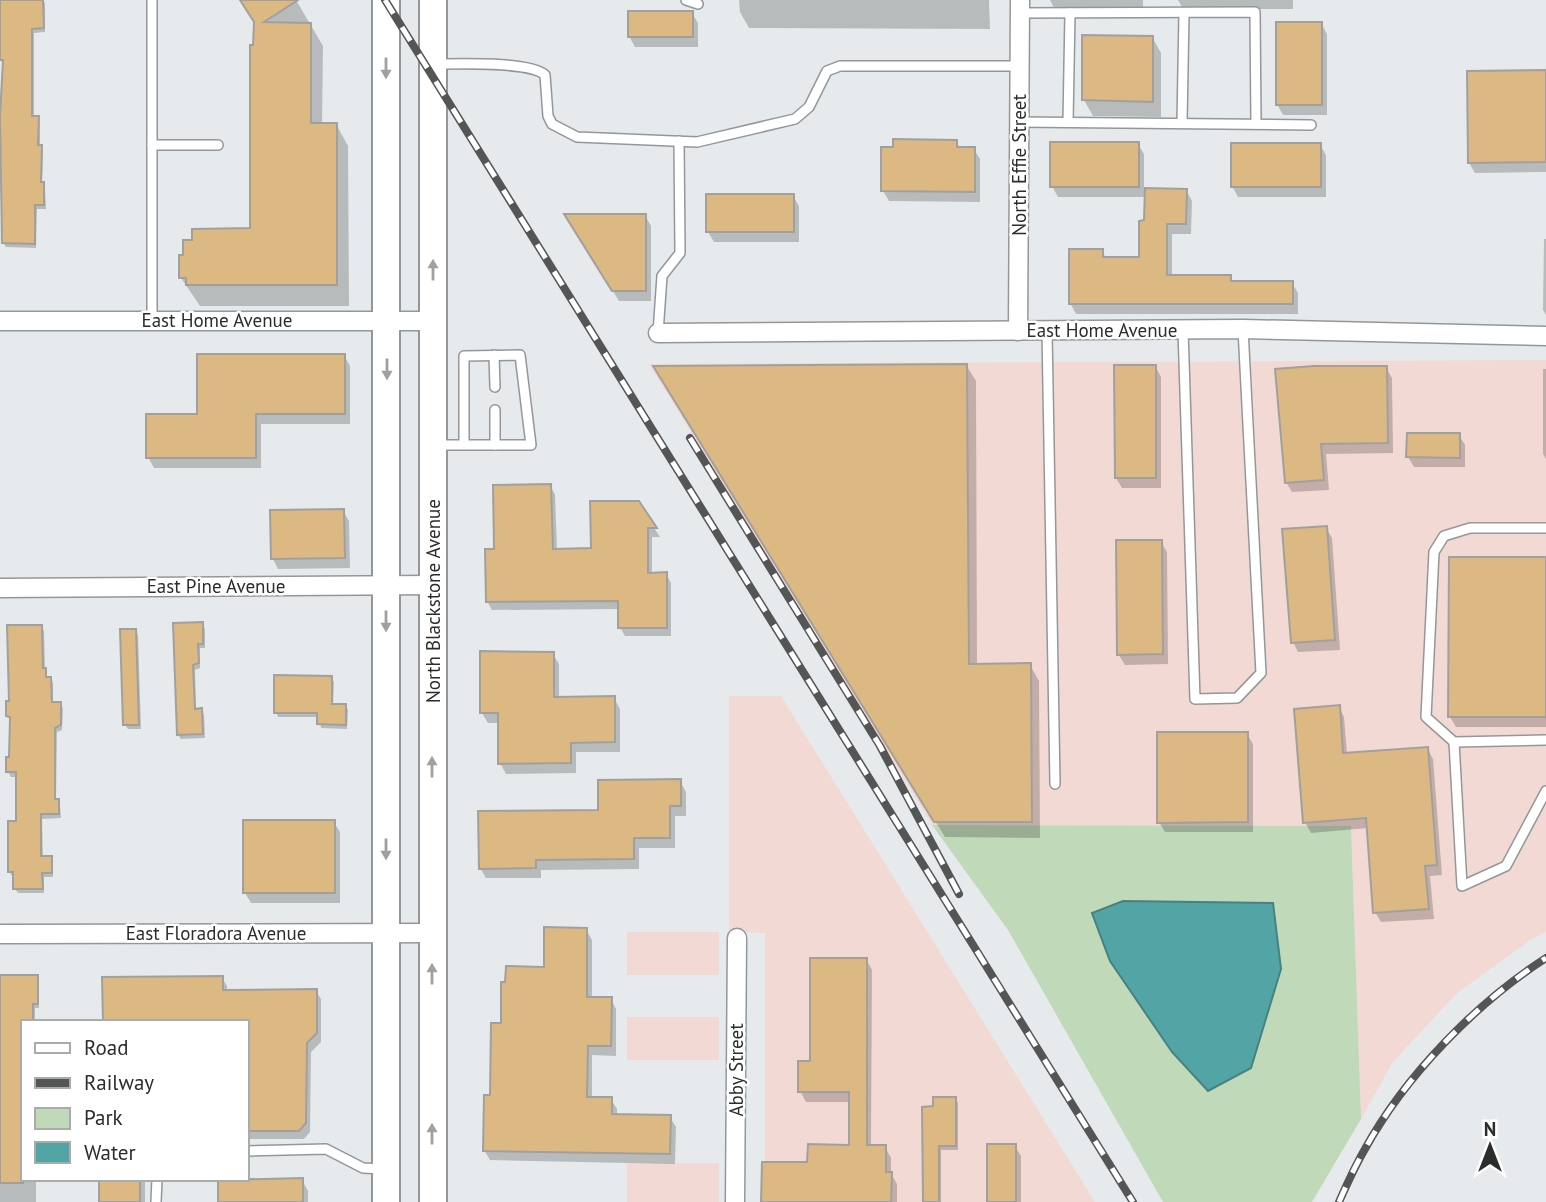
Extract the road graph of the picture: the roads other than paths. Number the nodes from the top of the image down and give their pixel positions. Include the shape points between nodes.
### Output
1 (152, 0) edge
2 (386, 0) edge
3 (433, 0) edge
4 (685, 0) edge
5 (698, 4) dead end
6 (1020, 6) edge
7 (1070, 12) junction
8 (1184, 12) junction
9 (433, 64) junction
10 (1019, 66) junction
11 (1019, 122) junction
12 (1068, 122) junction
13 (1182, 123) junction
14 (1256, 124) junction
15 (1311, 125) dead end
16 (679, 141) junction
17 (152, 145) junction
18 (218, 145) dead end
19 (152, 320) junction
20 (0, 321) edge
21 (387, 321) junction
22 (433, 321) junction
23 (1243, 329) junction
24 (1183, 330) junction
25 (1018, 331) junction
26 (1047, 331) junction
27 (658, 333) joint
28 (1546, 337) edge
29 (494, 355) junction
30 (495, 387) dead end
31 (495, 410) dead end
32 (433, 445) junction
33 (464, 445) junction
34 (495, 445) junction
35 (1546, 528) edge
36 (387, 584) junction
37 (432, 585) junction
38 (0, 587) edge
39 (1546, 740) edge
40 (1454, 741) junction
41 (1055, 783) dead end
42 (1546, 791) edge
43 (386, 932) junction
44 (432, 933) junction
45 (0, 934) edge
46 (737, 939) dead end
47 (248, 1151) edge
48 (386, 1169) junction
49 (157, 1181) edge
50 (156, 1202) edge
51 (386, 1202) edge
52 (433, 1202) edge
53 (736, 1202) edge

1 - 17 lane
2 -> 21 main road
3 - 9 main road, North Blackstone Avenue
4 - 5 lane
6 - 7 lane
6 - 10 street, North Effie Street
7 - 8 lane
7 - 12 lane
8 - 13 lane
8 - 14 lane via 1255,12
9 - 16 lane via 539,69 545,75 552,124 577,137
22 -> 9 main road, North Blackstone Avenue
10 - 11 street, North Effie Street
10 - 16 lane via 840,66 827,71 810,107 795,119 697,142
11 - 12 lane
11 - 25 street, North Effie Street
12 - 13 lane
13 - 14 lane
14 - 15 lane
16 - 27 lane via 680,253 662,276
17 - 18 lane
17 - 19 lane
19 - 20 street, East Home Avenue
19 - 21 street, East Home Avenue
21 - 22 street, East Home Avenue
21 -> 36 main road
22 - 32 main road, North Blackstone Avenue
23 - 24 street, East Home Avenue
23 - 24 lane via 1261,673 1237,698 1195,699
23 - 28 street, East Home Avenue
24 - 26 street, East Home Avenue
25 - 26 street, East Home Avenue
25 - 27 street, East Home Avenue
26 - 41 lane
29 - 30 lane
29 - 33 lane via 464,356
29 - 34 lane via 520,355 531,445
31 - 34 lane
32 - 33 lane
32 - 37 main road, North Blackstone Avenue
33 - 34 lane
35 - 40 lane via 1470,528 1444,536 1434,552 1426,717
36 - 37 street, East Pine Avenue
36 - 38 street, East Pine Avenue
36 -> 43 main road
44 -> 37 main road, North Blackstone Avenue
39 - 40 lane
40 - 42 lane via 1462,886 1506,866
43 - 44 street, East Floradora Avenue
43 - 45 street, East Floradora Avenue
43 - 48 main road
52 -> 44 main road, North Blackstone Avenue
46 - 53 street, Abby Street
47 - 48 lane via 327,1149 363,1168
48 - 51 main road
49 - 50 lane

